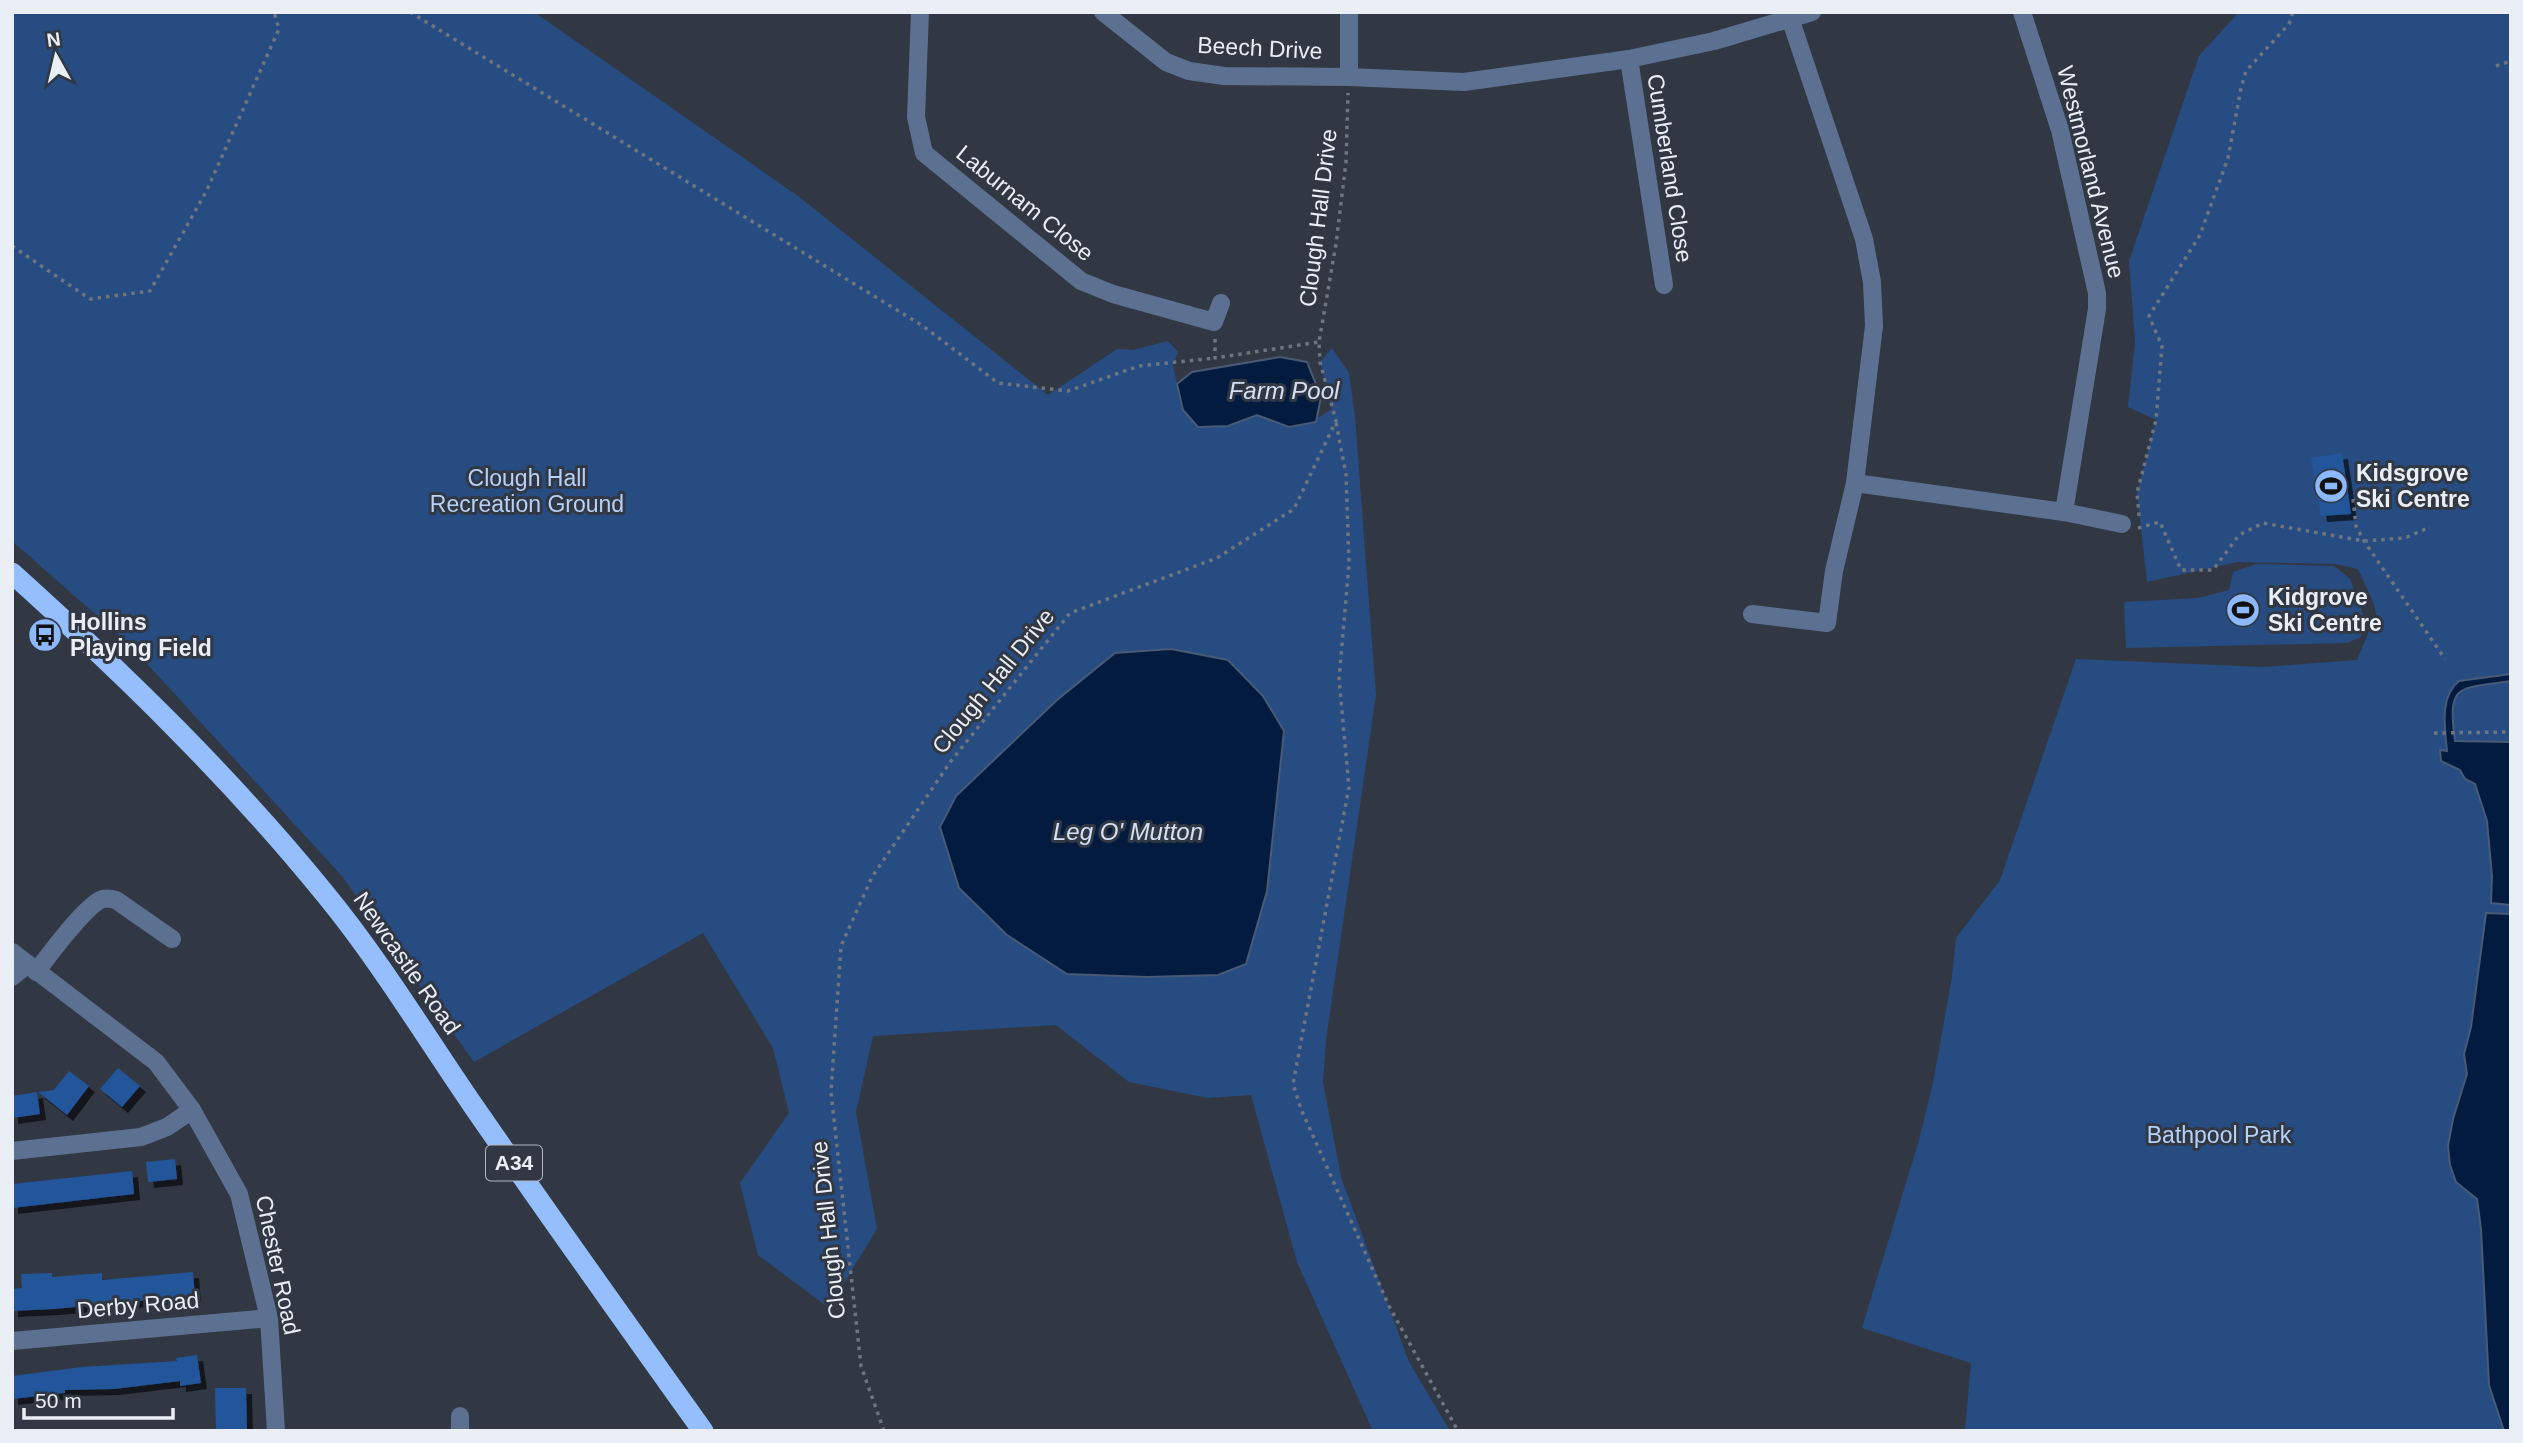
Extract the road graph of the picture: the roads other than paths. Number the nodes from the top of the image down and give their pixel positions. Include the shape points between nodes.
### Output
1 (920, 12) edge
2 (1103, 12) edge
3 (1349, 12) edge
4 (1812, 12) edge
5 (2022, 12) edge
6 (1789, 16) edge
7 (1629, 59) junction
8 (1349, 77) junction
9 (1664, 285) dead end
10 (1221, 303) dead end
11 (1854, 483) junction
12 (2064, 512) junction
13 (2131, 526) road end
14 (12, 573) edge
15 (1752, 614) dead end
16 (172, 939) dead end
17 (12, 952) edge
18 (31, 968) junction
19 (12, 977) edge
20 (192, 1110) junction
21 (12, 1151) edge
22 (268, 1318) junction
23 (12, 1341) edge
24 (276, 1431) edge
25 (703, 1431) edge

1 - 10 street, Laburnam Close via 916,117 924,153 1081,281 1214,322
2 - 8 street, Beech Drive via 1166,62 1189,71 1224,76
3 - 8 street
4 - 6 street, Beech Drive
5 - 12 street, Westmorland Avenue via 2060,130 2097,293
6 - 7 street, Beech Drive via 1713,41
6 - 11 street via 1864,239 1872,282 1874,326
7 - 8 street, Beech Drive via 1464,82
7 - 9 street, Cumberland Close
11 - 12 street
11 - 15 street via 1827,623
12 - 13 street
14 - 25 highway, Newcastle Road / A34 via 230,783 326,895
16 - 18 street via 117,900 106,898
17 - 18 street, Chester Road
18 - 19 street
18 - 20 street, Chester Road via 156,1062
20 - 21 street via 142,1137
20 - 22 street, Chester Road via 239,1194
22 - 23 street, Derby Road
22 - 24 street, Chester Road

